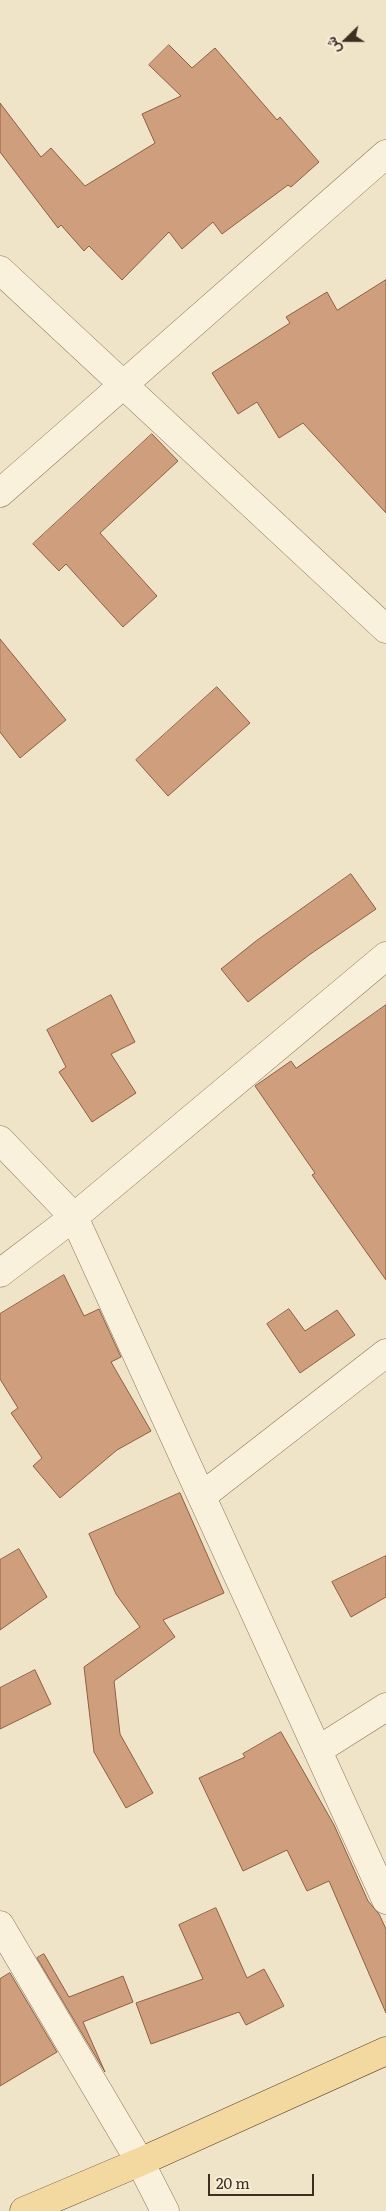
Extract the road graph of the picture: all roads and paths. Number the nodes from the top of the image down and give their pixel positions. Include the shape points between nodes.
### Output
1 (386, 154) edge
2 (0, 270) edge
3 (123, 385) junction
4 (0, 493) edge
5 (386, 629) edge
6 (386, 956) edge
7 (0, 1140) edge
8 (74, 1217) junction
9 (0, 1274) edge
10 (386, 1353) edge
11 (202, 1496) junction
12 (386, 1707) edge
13 (318, 1750) junction
14 (386, 1900) edge
15 (0, 1924) edge
16 (386, 2052) edge
17 (140, 2162) junction
18 (24, 2211) edge
19 (165, 2211) edge

1 - 3 street
2 - 3 street
3 - 4 street
3 - 5 street
6 - 8 street
7 - 8 street
8 - 9 street
8 - 11 street
10 - 11 street
11 - 13 street
12 - 13 street
13 - 14 street
15 - 17 street
16 - 17 main road
17 - 18 main road
17 - 19 street

